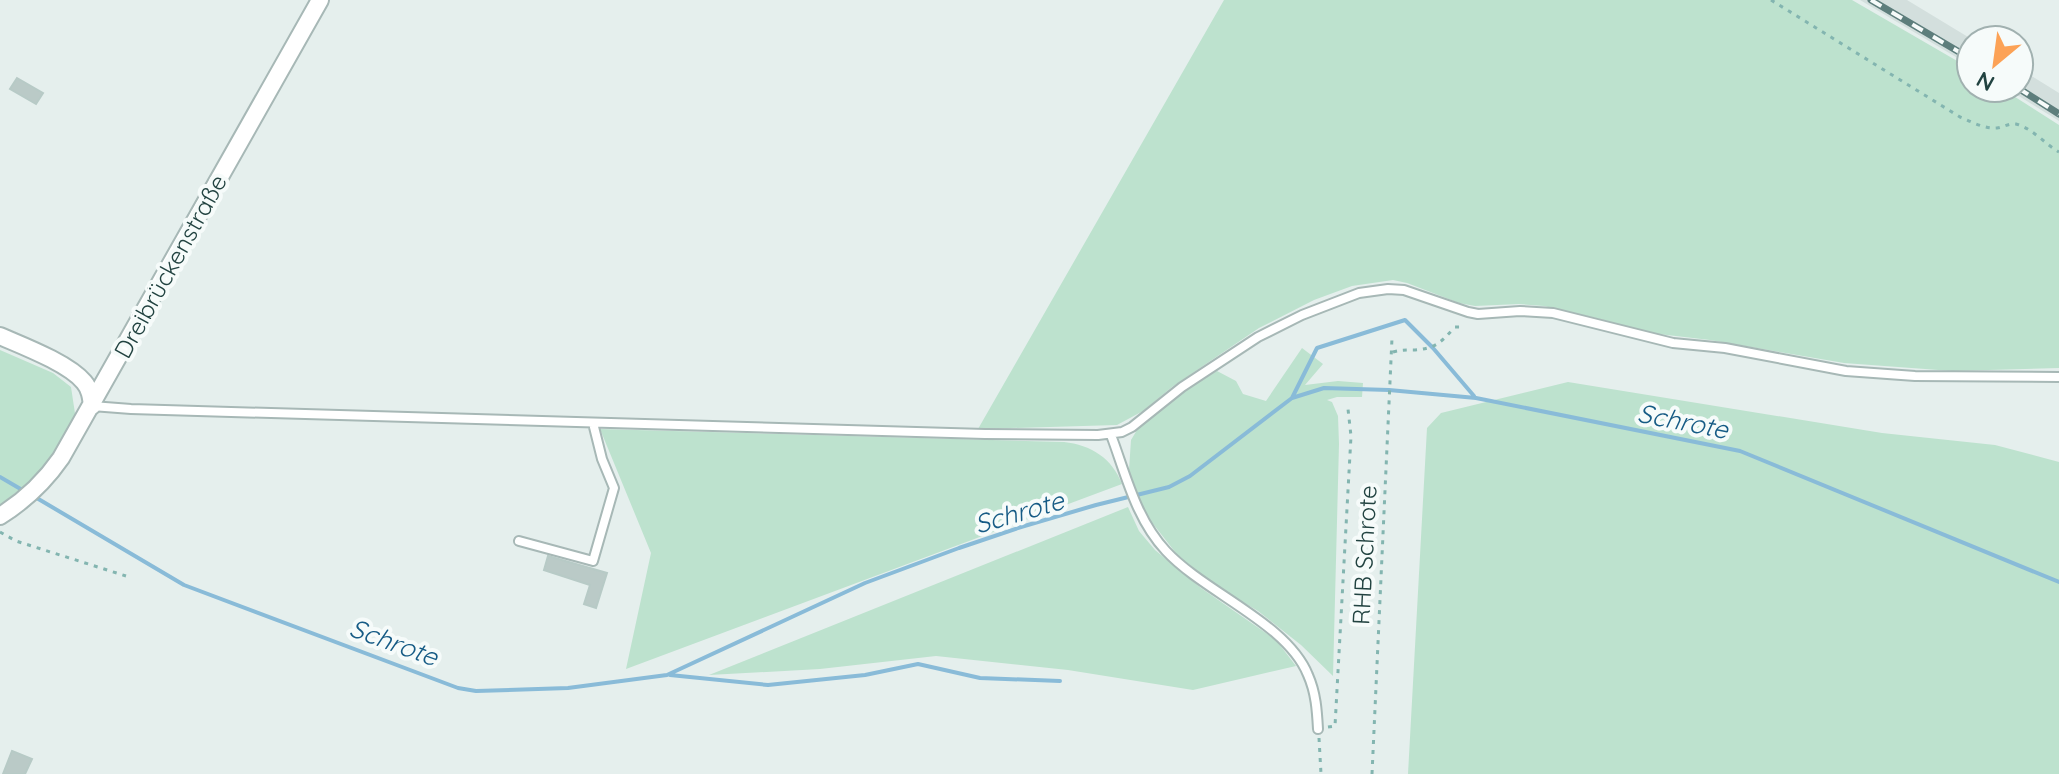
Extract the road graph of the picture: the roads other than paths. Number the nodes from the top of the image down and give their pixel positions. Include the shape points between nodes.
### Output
1 (320, 0) edge
2 (0, 336) edge
3 (2059, 377) edge
4 (92, 406) junction
5 (593, 423) junction
6 (1111, 435) junction
7 (0, 516) edge
8 (519, 541) dead end
9 (1318, 729) road end

1 - 4 street, Dreibrückenstraße
2 - 4 street via 83,380
3 - 6 lane via 1846,371 1673,343 1553,313 1478,314 1388,289 1342,298 1279,326 1182,387 1132,427
4 - 5 lane
4 - 7 street, Dreibrückenstraße via 43,481
5 - 6 lane
5 - 8 lane via 614,488 593,561
6 - 9 lane via 1140,515 1167,552 1293,650 1313,687

